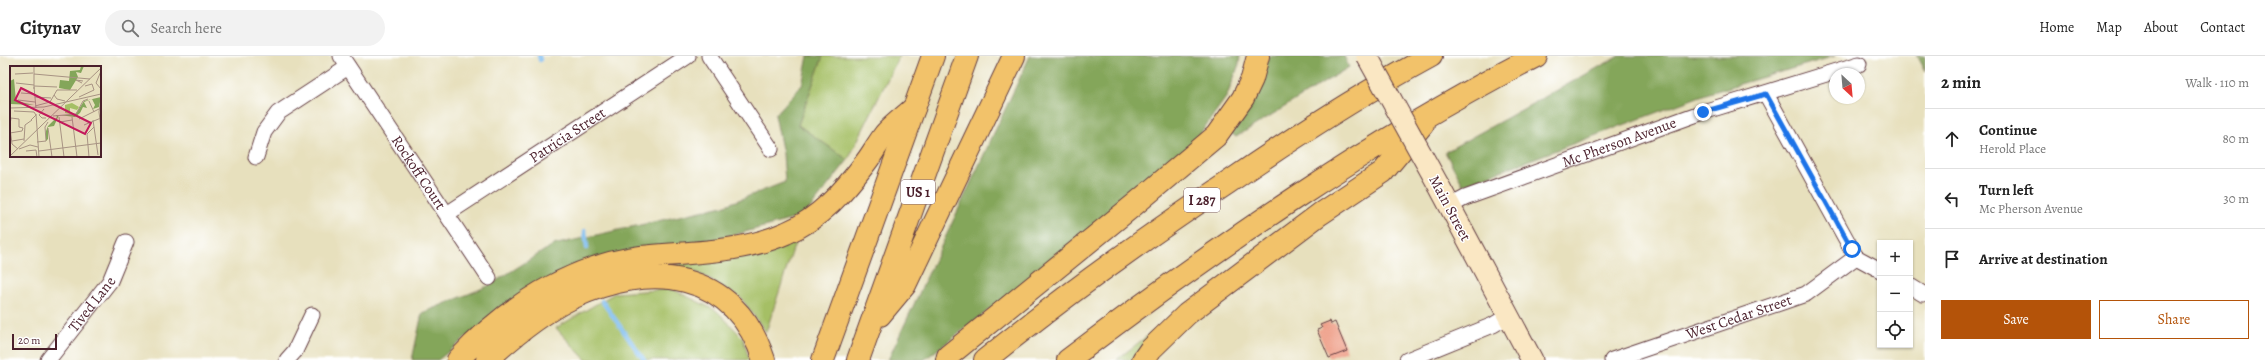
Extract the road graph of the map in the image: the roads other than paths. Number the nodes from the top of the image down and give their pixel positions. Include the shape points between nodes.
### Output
1 (688, 56) edge
2 (709, 56) edge
3 (933, 56) edge
4 (967, 56) edge
5 (1014, 56) edge
6 (1258, 56) edge
7 (1367, 56) edge
8 (1431, 56) edge
9 (1536, 56) edge
10 (345, 61) edge
11 (1859, 64) dead end
12 (1766, 94) junction
13 (914, 108) junction
14 (1434, 112) junction
15 (771, 149) dead end
16 (256, 157) dead end
17 (1450, 206) junction
18 (447, 214) junction
19 (126, 242) dead end
20 (1856, 257) junction
21 (1877, 268) edge
22 (489, 278) dead end
23 (1913, 288) edge
24 (1923, 294) dead end
25 (312, 315) dead end
26 (1508, 316) junction
27 (870, 327) junction
28 (48, 360) edge
29 (287, 360) edge
30 (458, 360) edge
31 (487, 360) edge
32 (764, 360) edge
33 (823, 360) edge
34 (858, 360) edge
35 (947, 360) edge
36 (985, 360) edge
37 (1068, 360) edge
38 (1143, 360) edge
39 (1407, 360) edge
40 (1532, 360) edge
41 (1612, 360) edge

1 - 18 street, Patricia Street
2 - 15 street
3 - 13 highway, US 1
4 - 27 highway, US 1
5 - 27 highway via 905,285
6 - 35 highway via 1252,79 1243,98 1216,136 1134,206 948,356
7 - 17 main road, Main Street, bridge
8 - 36 highway, I 287 via 1345,105 1205,198 1124,254
9 - 14 highway
10 - 16 street, Rockoff Court via 278,113 264,132
10 - 18 street, Rockoff Court
11 - 12 street, Mc Pherson Avenue
12 - 17 street, Mc Pherson Avenue via 1703,112 1465,198
12 - 20 street
13 - 30 highway via 885,134 833,202 801,226 766,242 639,258 591,269 542,292 492,328
13 - 33 highway, US 1
14 - 37 highway via 1342,168 1237,238
14 - 38 highway via 1383,172 1320,214 1192,310
17 - 26 main road, Main Street
18 - 22 street, Rockoff Court
19 - 28 street, Tived Lane via 110,281
20 - 21 street
20 - 41 street, West Cedar Street via 1806,294
23 - 24 street
25 - 29 street
26 - 39 street via 1493,325
26 - 40 main road, Main Street
27 - 34 highway, US 1
31 - 32 highway via 525,328 573,298 624,280 646,277 671,277 709,289 738,313 752,331

